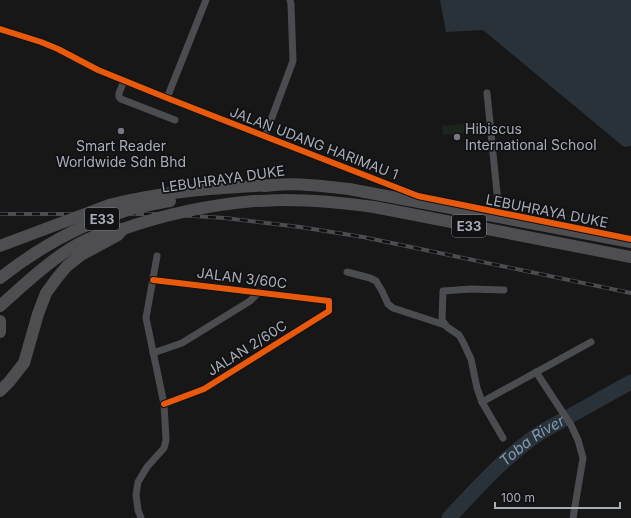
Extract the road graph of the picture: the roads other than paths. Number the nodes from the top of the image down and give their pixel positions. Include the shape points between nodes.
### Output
1 (206, 0) edge
2 (290, 0) edge
3 (0, 29) edge
4 (124, 81) junction
5 (487, 92) dead end
6 (167, 98) junction
7 (175, 120) dead end
8 (264, 136) junction
9 (273, 185) junction
10 (500, 213) junction
11 (123, 229) junction
12 (631, 241) edge
13 (0, 246) edge
14 (157, 256) dead end
15 (631, 257) edge
16 (346, 272) dead end
17 (0, 278) edge
18 (153, 280) junction
19 (504, 290) dead end
20 (259, 292) junction
21 (329, 301) joint
22 (0, 306) edge
23 (0, 321) edge
24 (445, 325) junction
25 (0, 332) edge
26 (591, 342) dead end
27 (153, 353) junction
28 (536, 372) junction
29 (0, 391) edge
30 (482, 402) junction
31 (164, 404) junction
32 (503, 438) dead end
33 (141, 518) edge
34 (573, 518) edge

1 - 6 street
2 - 8 street via 293,61
3 - 4 street, JALAN UDANG HARIMAU 1 via 41,42
4 - 6 street, JALAN UDANG HARIMAU 1
4 - 7 street via 119,98
5 - 10 street
6 - 8 street, JALAN UDANG HARIMAU 1
8 - 10 street, JALAN UDANG HARIMAU 1 via 418,196
9 - 12 highway, LEBUHRAYA DUKE / E33 via 319,185 349,189
9 - 13 highway, bridge via 222,187 125,201
9 - 17 highway, LEBUHRAYA DUKE / E33, bridge via 193,196 108,216 43,247
10 - 12 street, JALAN UDANG HARIMAU 1
11 - 15 highway, LEBUHRAYA DUKE / E33, bridge via 195,208 238,202 312,200 374,207
11 - 22 highway, LEBUHRAYA DUKE / E33 via 110,230 94,236 65,252
11 - 29 highway via 118,235 67,266 56,278 38,314 24,363
14 - 18 street
16 - 24 street via 376,281 388,304 393,308
18 - 20 street, JALAN 3/60C
18 - 27 street via 146,318
19 - 24 street via 443,291 441,318
20 - 21 street, JALAN 3/60C
20 - 27 street via 250,301 182,343
21 - 31 street, JALAN 2/60C via 329,311 204,389
23 - 25 highway
24 - 30 street via 459,335 472,359
26 - 28 street
27 - 31 street
28 - 30 street
28 - 34 street via 571,425 583,458
30 - 32 street
31 - 33 street via 164,448 138,482 136,495

